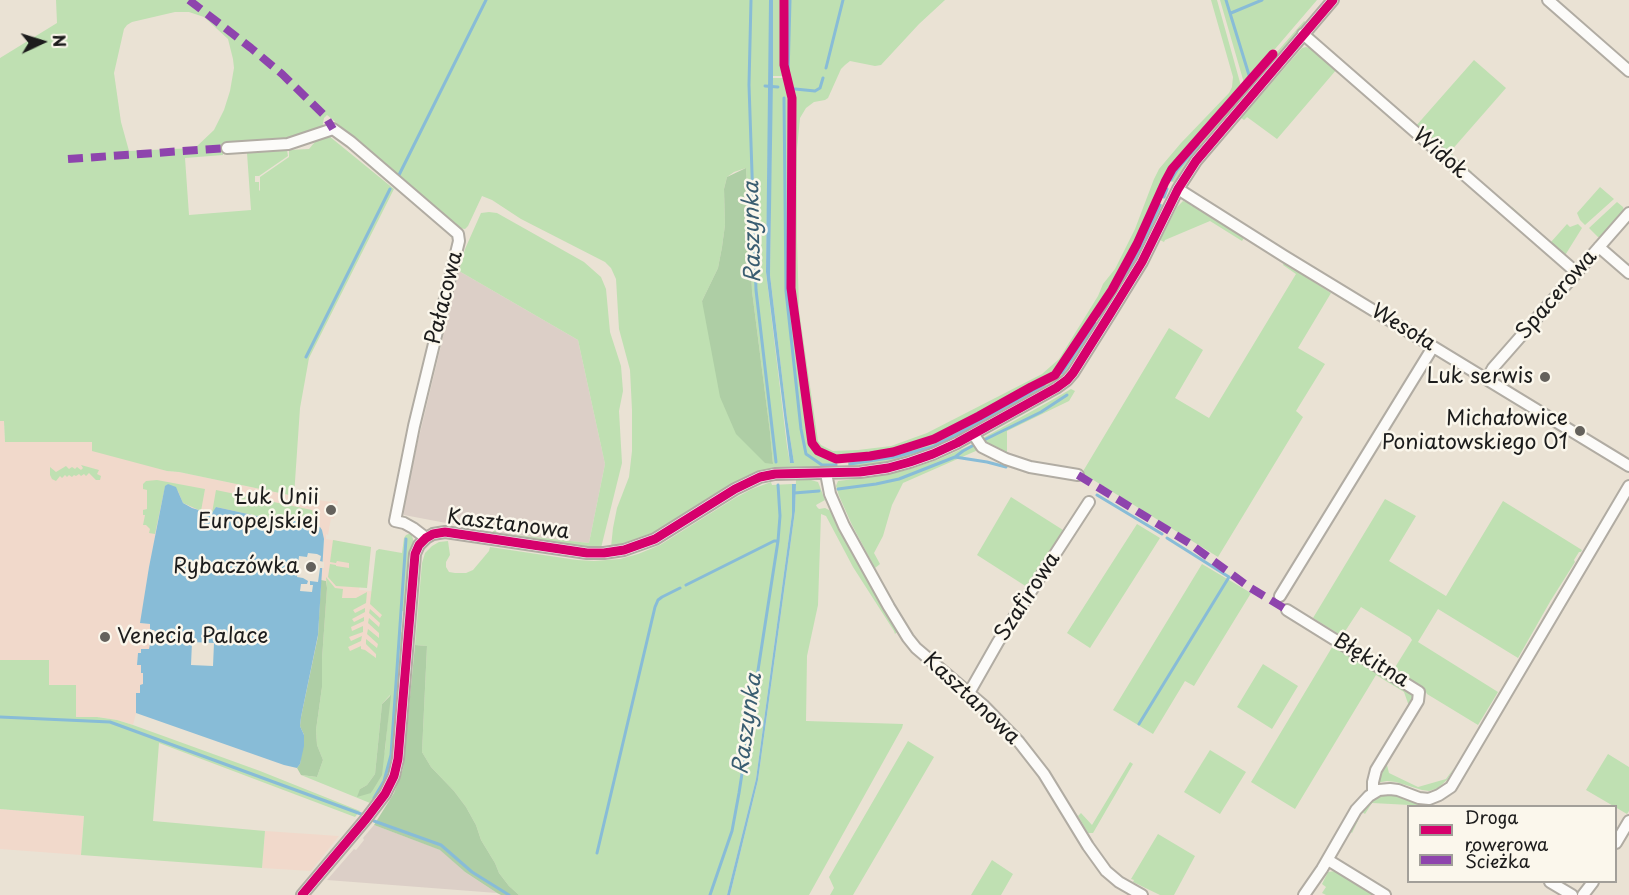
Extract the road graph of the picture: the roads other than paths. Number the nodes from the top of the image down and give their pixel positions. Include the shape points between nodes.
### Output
1 (1333, 0) edge
2 (1548, 0) edge
3 (1303, 34) junction
4 (1629, 71) edge
5 (227, 148) dead end
6 (1178, 189) junction
7 (1629, 213) edge
8 (1599, 247) junction
9 (1577, 273) junction
10 (1629, 273) edge
11 (1433, 347) junction
12 (1487, 379) junction
13 (974, 435) junction
14 (1629, 466) edge
15 (826, 473) junction
16 (1078, 475) dead end
17 (1629, 486) edge
18 (1089, 502) dead end
19 (395, 522) joint
20 (426, 538) junction
21 (1280, 596) dead end
22 (1287, 610) dead end
23 (969, 693) junction
24 (1373, 793) junction
25 (1434, 802) edge
26 (1629, 820) edge
27 (1617, 841) edge
28 (1328, 860) junction
29 (1552, 883) edge
30 (1592, 883) edge
31 (302, 895) edge
32 (1142, 895) edge
33 (1304, 895) edge
34 (1385, 895) edge
35 (1572, 895) edge
36 (1583, 895) edge

1 - 3 street
2 - 4 street
3 - 6 street via 1200,155
3 - 9 street, Widok
5 - 19 street, Pałacowa via 288,144 333,129 457,232 459,238
6 - 11 street, Wesoła
6 - 13 street via 1142,261 1073,373 1056,388
7 - 8 street, Spacerowa
8 - 9 street, Spacerowa
8 - 10 street
9 - 12 street, Spacerowa
11 - 12 street, Wesoła
11 - 21 street
12 - 14 street, Wesoła
13 - 15 street via 898,465
13 - 16 street via 982,447 1006,459
15 - 20 street, Kasztanowa via 760,477 655,539 619,551 587,553 445,532
15 - 23 street, Kasztanowa via 830,494 847,532 904,633
17 - 25 street via 1454,782
18 - 23 street, Szafirowa
19 - 20 street, Kasztanowa via 406,524
20 - 31 street, Kasztanowa via 415,557 397,767 387,791
22 - 24 street, Błękitna via 1419,692 1418,701 1376,770
23 - 32 street, Kasztanowa via 1033,759 1106,871
24 - 25 street via 1398,790
24 - 28 street via 1356,810
26 - 27 street
28 - 33 street
28 - 34 street
29 - 35 street
30 - 36 street

